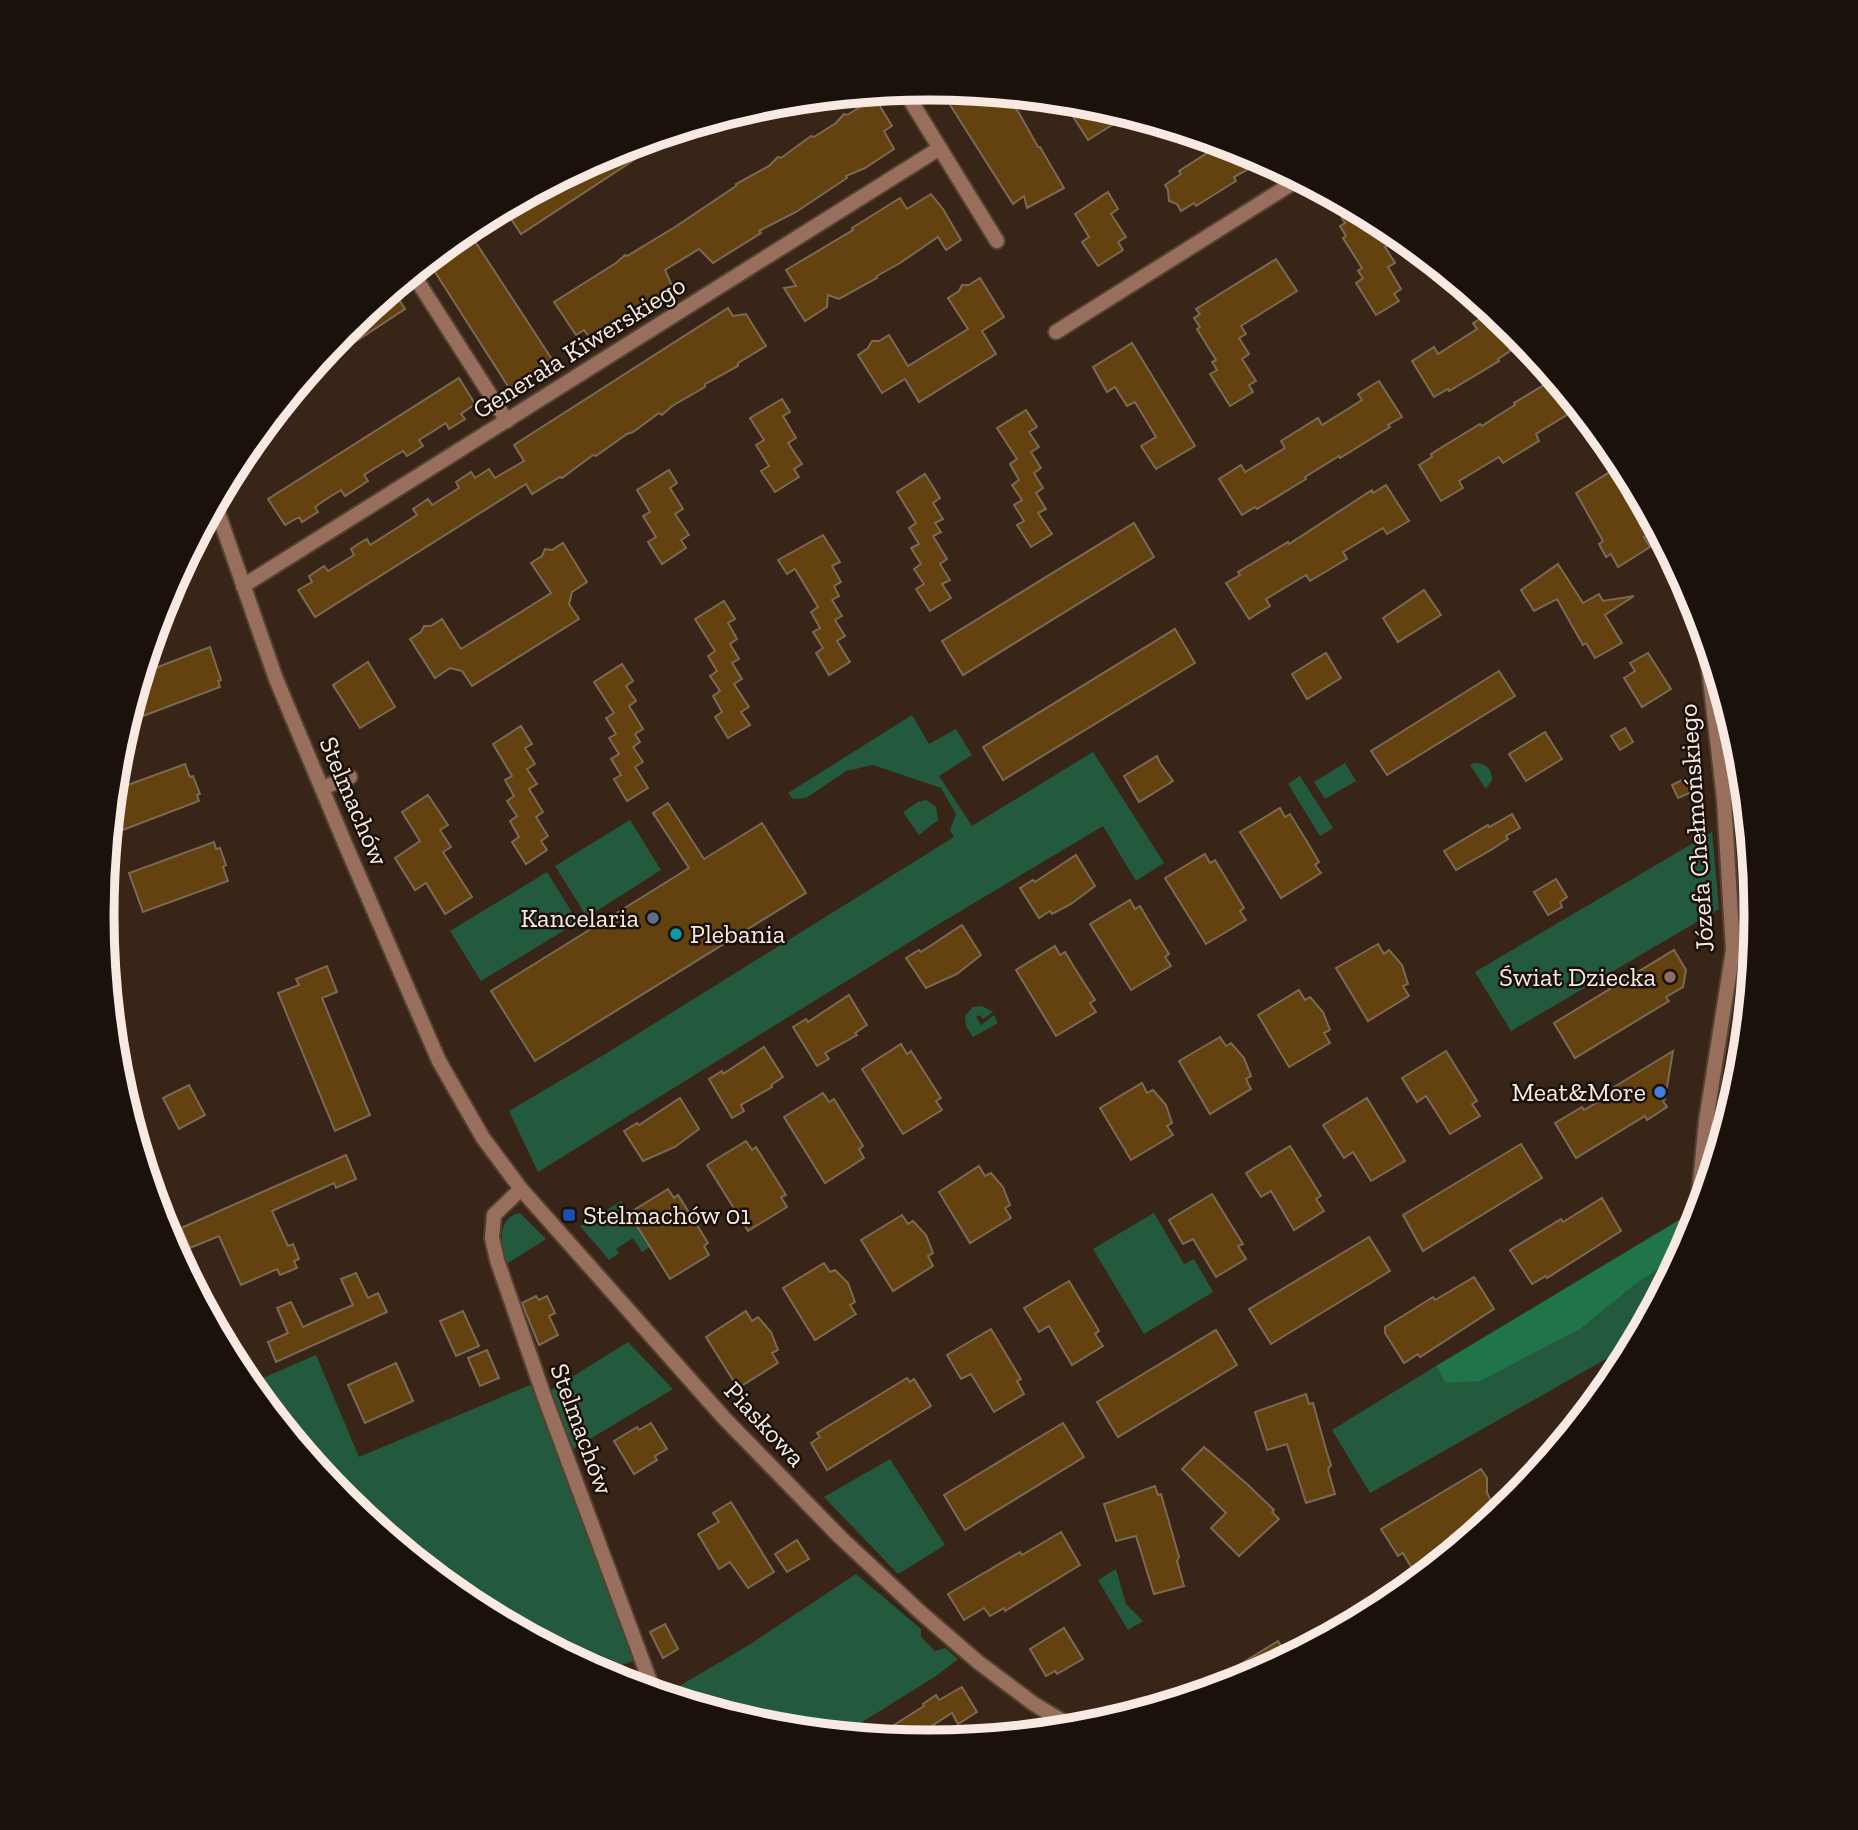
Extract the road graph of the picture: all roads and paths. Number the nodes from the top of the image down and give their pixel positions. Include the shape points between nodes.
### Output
1 (910, 100) edge
2 (940, 148) junction
3 (1291, 184) edge
4 (997, 241) dead end
5 (417, 281) edge
6 (1056, 332) dead end
7 (507, 421) junction
8 (219, 515) edge
9 (243, 586) junction
10 (1711, 686) edge
11 (351, 777) dead end
12 (322, 788) junction
13 (465, 1110) joint
14 (1700, 1179) edge
15 (521, 1189) junction
16 (650, 1680) edge
17 (1059, 1719) edge

1 - 2 street
2 - 4 street
2 - 7 street, Generała Kiwerskiego
3 - 6 street
5 - 7 street
7 - 9 street, Generała Kiwerskiego
8 - 9 street, Stelmachów
9 - 12 street, Stelmachów
10 - 14 street, Józefa Chełmońskiego via 1724,800 1733,950
11 - 12 street
12 - 13 street, Stelmachów via 428,1038
13 - 15 street, Piaskowa
15 - 16 street, Stelmachów via 494,1215 492,1238 497,1260
15 - 17 street, Piaskowa via 724,1418 840,1537 978,1662

